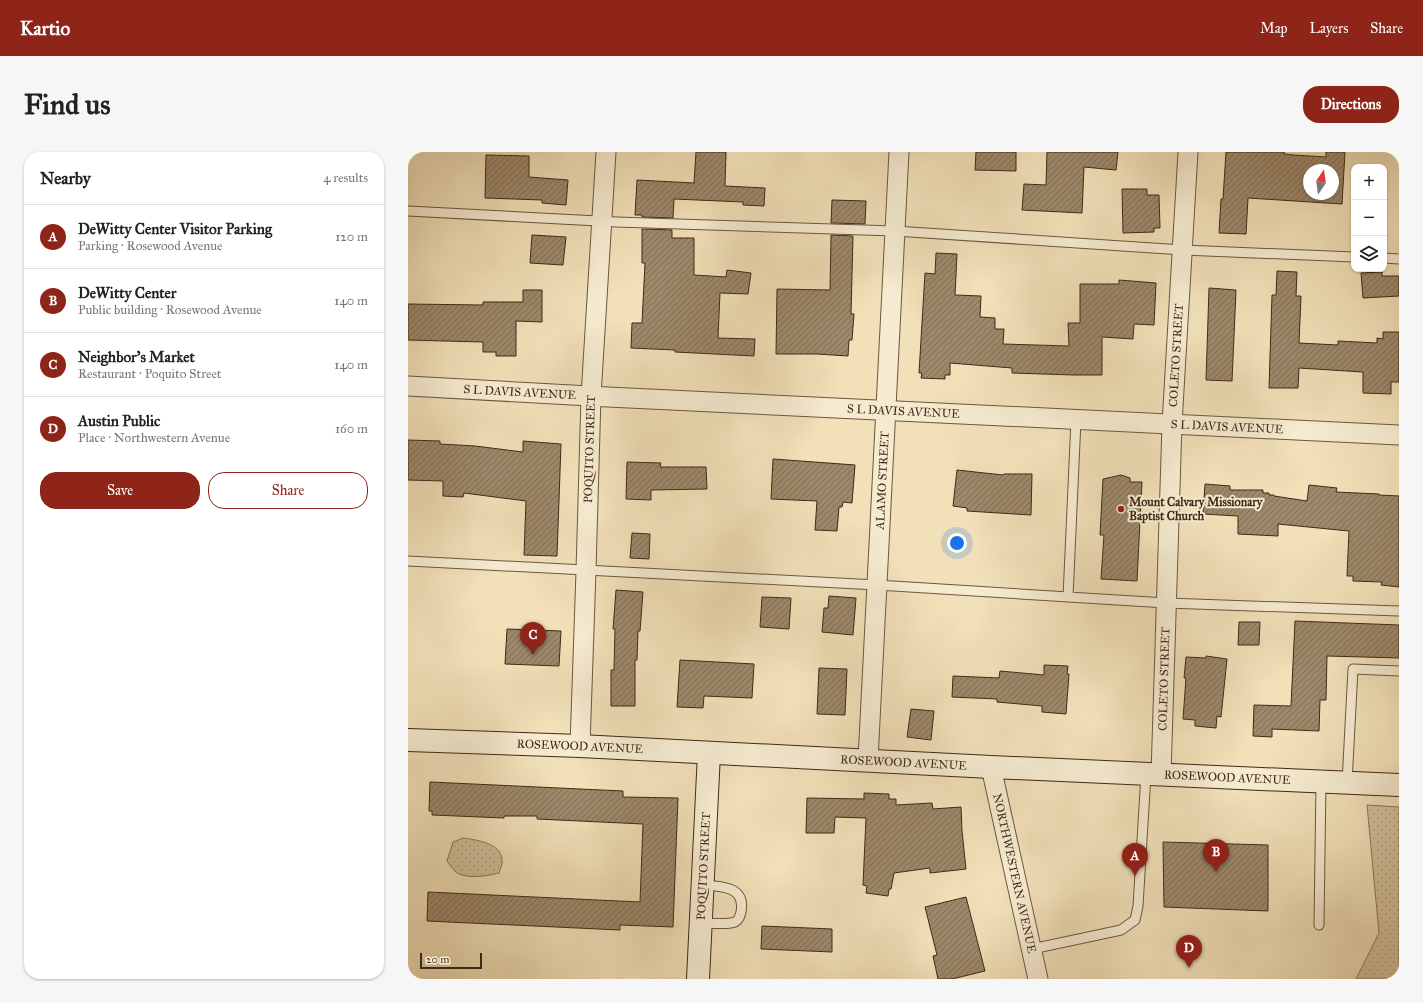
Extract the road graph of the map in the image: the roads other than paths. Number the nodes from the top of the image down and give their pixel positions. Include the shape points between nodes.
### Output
1 (606, 152) edge
2 (899, 152) edge
3 (1188, 152) edge
4 (408, 211) edge
5 (602, 221) junction
6 (895, 231) junction
7 (1183, 250) junction
8 (1351, 257) edge
9 (1387, 258) edge
10 (1399, 259) edge
11 (408, 386) edge
12 (591, 396) junction
13 (886, 411) junction
14 (1076, 420) junction
15 (1172, 424) junction
16 (1399, 435) edge
17 (408, 561) edge
18 (586, 571) junction
19 (877, 584) junction
20 (1068, 597) junction
21 (1166, 603) junction
22 (1399, 611) edge
23 (1399, 671) edge
24 (408, 740) edge
25 (580, 746) junction
26 (709, 753) junction
27 (868, 760) junction
28 (991, 767) junction
29 (1154, 774) junction
30 (1321, 782) junction
31 (1346, 783) junction
32 (1399, 785) edge
33 (703, 885) junction
34 (701, 923) junction
35 (1319, 925) dead end
36 (1032, 949) junction
37 (698, 979) edge
38 (1038, 979) edge

1 - 5 street, POQUITO STREET
2 - 6 street, ALAMO STREET
3 - 7 street, COLETO STREET
4 - 5 lane
5 - 6 lane
5 - 12 street, POQUITO STREET
6 - 7 lane
6 - 13 street, ALAMO STREET
7 - 8 lane
7 - 15 street, COLETO STREET
9 - 10 lane
11 - 12 street, S L DAVIS AVENUE
12 - 13 street, S L DAVIS AVENUE
12 - 18 street, POQUITO STREET
13 - 14 street, S L DAVIS AVENUE
13 - 19 street, ALAMO STREET
14 - 15 street, S L DAVIS AVENUE
14 - 20 lane
15 - 16 street, S L DAVIS AVENUE
15 - 21 street, COLETO STREET
17 - 18 lane
18 - 19 lane
18 - 25 street, POQUITO STREET
19 - 20 lane
19 - 27 street, ALAMO STREET
20 - 21 lane
21 - 22 lane
21 - 29 street, COLETO STREET
23 - 31 lane via 1353,669
24 - 25 street, ROSEWOOD AVENUE
25 - 26 street, ROSEWOOD AVENUE
26 - 27 street, ROSEWOOD AVENUE
26 - 33 street, POQUITO STREET
27 - 28 street, ROSEWOOD AVENUE
28 - 29 street, ROSEWOOD AVENUE
28 - 36 street, NORTHWESTERN AVENUE
29 - 30 street, ROSEWOOD AVENUE
29 - 36 lane via 1135,920 1121,930
30 - 31 street, ROSEWOOD AVENUE
30 - 35 lane
31 - 32 street, ROSEWOOD AVENUE
33 - 34 street, POQUITO STREET
33 - 34 lane via 728,888 741,900 742,910 737,921
34 - 37 street, POQUITO STREET
36 - 38 street, NORTHWESTERN AVENUE

